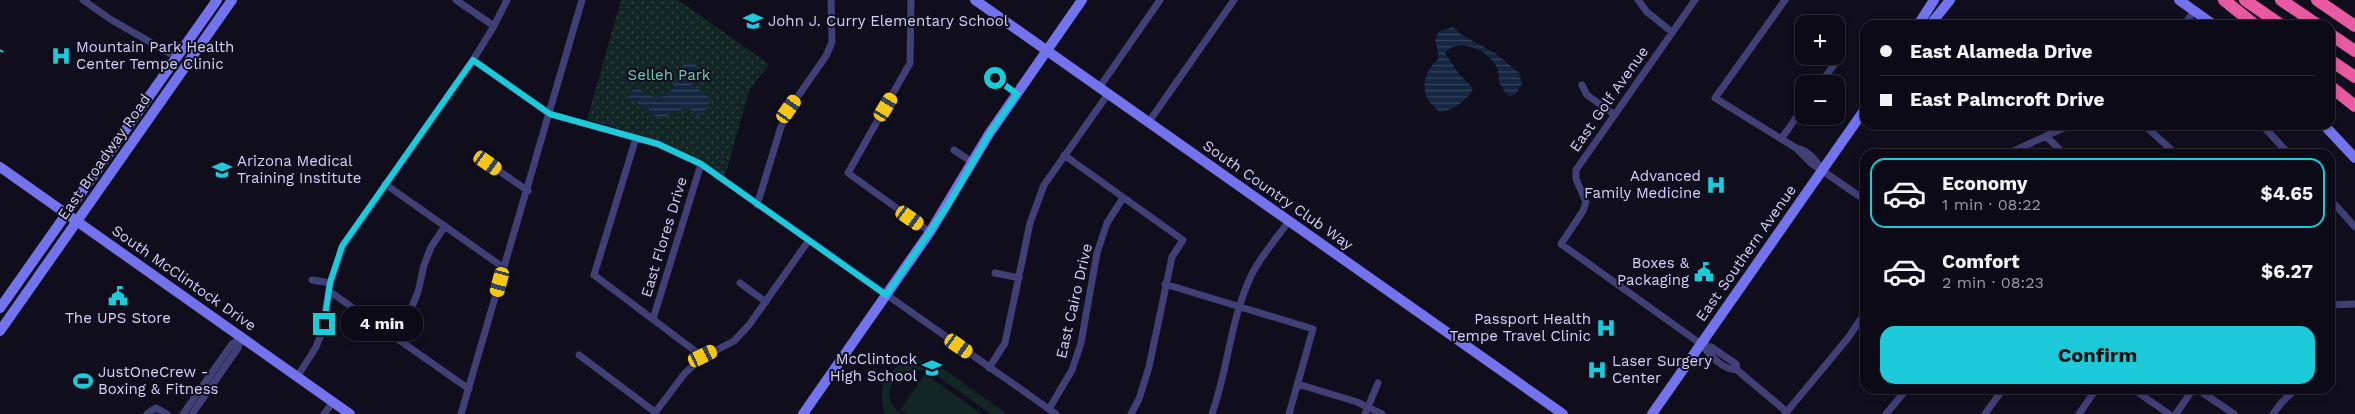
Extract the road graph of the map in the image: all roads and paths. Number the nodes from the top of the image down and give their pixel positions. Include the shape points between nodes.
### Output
1 (83, 0) edge
2 (217, 0) edge
3 (232, 0) edge
4 (456, 0) edge
5 (507, 0) edge
6 (582, 0) edge
7 (831, 0) edge
8 (911, 0) edge
9 (975, 0) edge
10 (1082, 0) edge
11 (1160, 0) edge
12 (1234, 0) edge
13 (1638, 0) edge
14 (1695, 0) edge
15 (1785, 0) edge
16 (1934, 0) edge
17 (1942, 0) edge
18 (1950, 0) edge
19 (2179, 0) edge
20 (2224, 0) edge
21 (2245, 0) edge
22 (2281, 0) edge
23 (2317, 0) edge
24 (2194, 11) junction
25 (1921, 20) edge
26 (1932, 20) edge
27 (1933, 20) edge
28 (2188, 20) edge
29 (2207, 20) edge
30 (2249, 20) edge
31 (2274, 20) edge
32 (2311, 20) edge
33 (494, 26) junction
34 (2355, 26) edge
35 (1672, 32) junction
36 (2335, 37) edge
37 (1048, 51) junction
38 (2355, 51) edge
39 (176, 58) junction
40 (473, 60) junction
41 (189, 61) junction
42 (2335, 63) edge
43 (2355, 77) edge
44 (995, 78) dead end
45 (1582, 85) dead end
46 (155, 87) junction
47 (2335, 90) edge
48 (1103, 91) junction
49 (1017, 94) junction
50 (2355, 106) edge
51 (152, 114) junction
52 (550, 114) junction
53 (1615, 115) junction
54 (1860, 116) edge
55 (1795, 120) edge
56 (1148, 122) junction
57 (2059, 130) edge
58 (2150, 130) edge
59 (2267, 130) edge
60 (2329, 130) edge
61 (2046, 136) junction
62 (636, 138) junction
63 (1781, 140) junction
64 (2018, 149) edge
65 (2059, 149) edge
66 (2170, 149) edge
67 (2284, 149) edge
68 (954, 150) dead end
69 (1064, 155) junction
70 (2355, 158) edge
71 (972, 162) junction
72 (488, 163) dead end
73 (701, 164) junction
74 (0, 167) edge
75 (1822, 170) junction
76 (385, 184) junction
77 (528, 191) junction
78 (1860, 197) edge
79 (1123, 198) junction
80 (2335, 204) edge
81 (758, 205) junction
82 (66, 213) junction
83 (77, 221) junction
84 (1289, 221) junction
85 (445, 226) junction
86 (2355, 226) edge
87 (930, 232) junction
88 (809, 240) junction
89 (504, 268) junction
90 (995, 273) dead end
91 (1019, 278) junction
92 (312, 280) dead end
93 (330, 283) junction
94 (740, 284) dead end
95 (1165, 284) junction
96 (329, 291) junction
97 (886, 295) junction
98 (766, 302) junction
99 (2355, 304) edge
100 (2335, 305) edge
101 (1239, 307) junction
102 (0, 308) edge
103 (653, 319) junction
104 (1860, 320) edge
105 (0, 330) edge
106 (393, 336) junction
107 (241, 338) junction
108 (1702, 344) junction
109 (579, 355) dead end
110 (703, 356) junction
111 (989, 368) junction
112 (297, 377) junction
113 (1378, 383) dead end
114 (1298, 384) junction
115 (469, 389) junction
116 (1903, 394) edge
117 (1999, 394) edge
118 (2092, 394) edge
119 (2140, 394) edge
120 (2190, 394) edge
121 (2205, 394) edge
122 (2291, 394) edge
123 (333, 402) junction
124 (1049, 409) junction
125 (1366, 410) edge
126 (655, 413) edge
127 (1786, 413) edge
128 (147, 414) edge
129 (167, 414) edge
130 (183, 414) edge
131 (192, 414) edge
132 (324, 414) edge
133 (350, 414) edge
134 (461, 414) edge
135 (803, 414) edge
136 (1056, 414) edge
137 (1131, 414) edge
138 (1212, 414) edge
139 (1289, 414) edge
140 (1382, 414) edge
141 (1563, 414) edge
142 (1652, 414) edge
143 (1886, 414) edge
144 (1985, 414) edge
145 (2078, 414) edge
146 (2169, 414) edge
147 (2176, 414) edge
148 (2234, 414) edge
149 (2273, 414) edge

1 - 39 street
2 - 39 main road, East Broadway Road
3 - 41 main road, East Broadway Road
4 - 33 street
5 - 33 street
6 - 52 street
7 - 81 street via 832,42 826,56 789,109
8 - 87 street via 910,63 848,173
9 - 37 main road, South Country Club Way
10 - 37 main road
11 - 48 street
12 - 56 street
13 - 35 street via 1647,12
14 - 35 street, East Golf Avenue
15 - 63 street via 1715,98
16 - 25 main road
17 - 26 main road
18 - 27 main road
19 - 24 main road
20 - 30 highway
21 - 31 highway
22 - 32 highway
23 - 34 highway
24 - 28 street
24 - 29 main road
33 - 40 street
35 - 53 street, East Golf Avenue
36 - 38 highway
37 - 48 main road, South Country Club Way
37 - 49 main road
39 - 41 main road
39 - 46 main road, East Broadway Road
40 - 52 street
40 - 76 street
41 - 51 main road, East Broadway Road
42 - 43 highway
44 - 49 street
45 - 53 street via 1587,95
46 - 51 main road via 154,100 149,108
46 - 82 main road, East Broadway Road
47 - 50 highway
48 - 56 main road, South Country Club Way
48 - 69 street
49 - 71 main road
51 - 83 main road, East Broadway Road
52 - 62 street
52 - 77 street
53 - 108 street, East Golf Avenue via 1576,170 1576,179 1586,202 1561,244
54 - 75 main road, East Southern Avenue
55 - 63 street
56 - 84 main road, South Country Club Way
57 - 61 street
58 - 66 street
59 - 67 street
60 - 70 main road
61 - 64 street
61 - 65 street
62 - 73 street via 658,144
62 - 103 street via 594,275
63 - 75 street
68 - 71 street
69 - 79 street
69 - 91 street via 1044,185 1030,223
71 - 87 main road
72 - 77 street
73 - 81 street
73 - 103 street, East Flores Drive
74 - 82 main road, South McClintock Drive
75 - 78 street
75 - 108 main road, East Southern Avenue
76 - 85 street
76 - 93 street via 342,246
77 - 89 street
79 - 95 street via 1183,240 1172,257
79 - 124 street, East Cairo Drive via 1107,223 1097,253 1081,343 1072,370
80 - 86 street
81 - 88 street
82 - 83 main road, South McClintock Drive
82 - 102 main road, East Broadway Road
83 - 105 main road, East Broadway Road
83 - 107 main road, South McClintock Drive
84 - 101 street via 1251,276
84 - 141 main road, South Country Club Way
85 - 89 street
85 - 106 street via 431,247 411,310
87 - 97 main road
88 - 97 street
88 - 98 street
89 - 115 street
90 - 91 street
91 - 111 street via 1006,343
92 - 93 street
93 - 96 street
94 - 98 street
95 - 101 street
95 - 137 street via 1150,367
96 - 106 street
96 - 112 street via 322,332
97 - 111 street
97 - 135 main road
98 - 110 street via 734,341
99 - 100 street
101 - 114 street via 1313,329
101 - 138 street
103 - 110 street
104 - 127 street
106 - 115 street
107 - 112 main road, South McClintock Drive
107 - 130 street via 232,344
107 - 131 street via 238,348
108 - 127 street via 1736,364 1737,370
108 - 142 main road, East Southern Avenue
109 - 126 street
110 - 126 street via 685,373
111 - 124 street
112 - 123 main road, South McClintock Drive
113 - 125 street
114 - 125 street
114 - 139 street
115 - 134 street
116 - 143 street
117 - 144 street
118 - 145 street
119 - 146 street
120 - 147 street
121 - 148 street
122 - 149 street
123 - 132 street
123 - 133 main road, South McClintock Drive
124 - 136 street
125 - 140 street
128 - 129 street via 153,409

